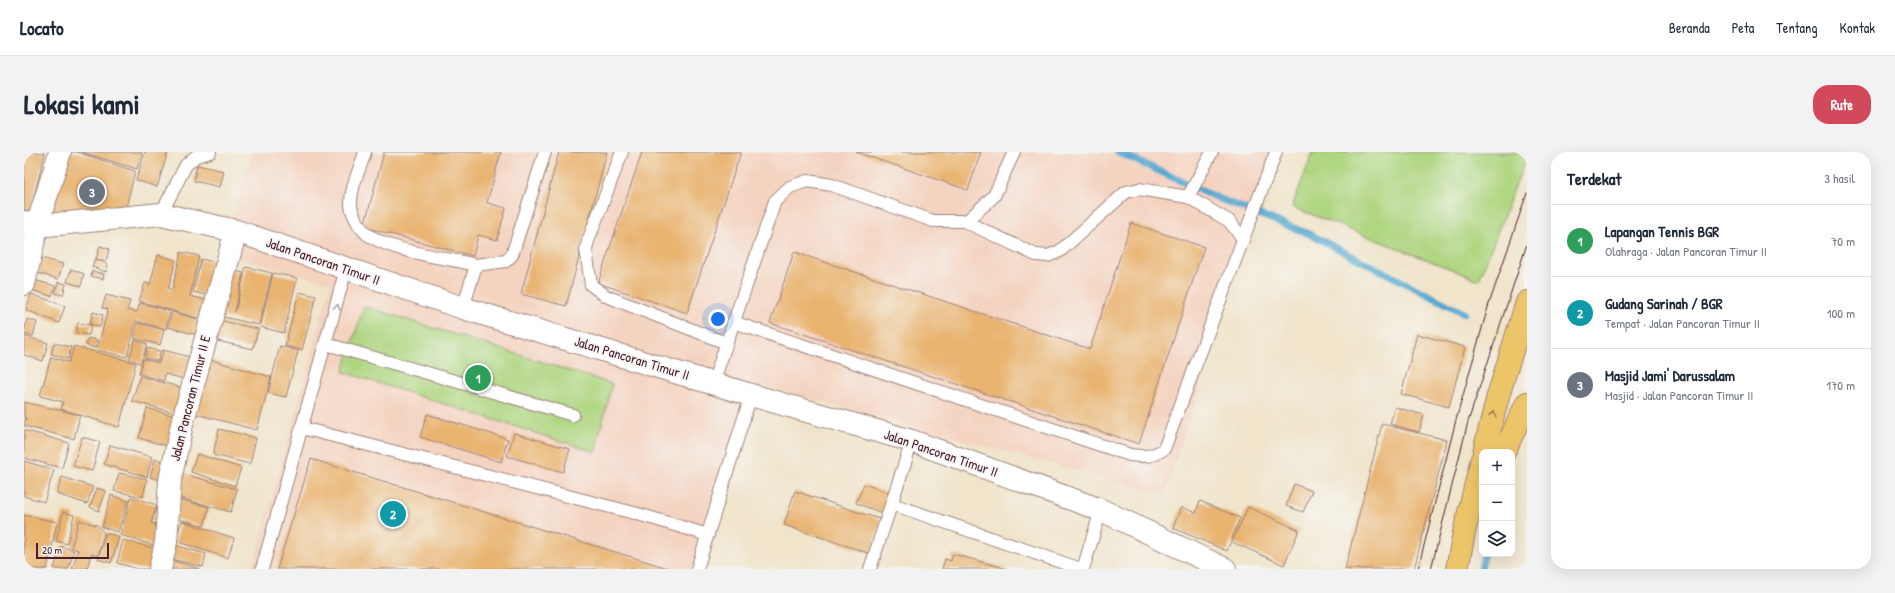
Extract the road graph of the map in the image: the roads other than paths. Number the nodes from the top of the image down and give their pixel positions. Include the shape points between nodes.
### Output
1 (60, 152) edge
2 (210, 152) edge
3 (365, 152) edge
4 (545, 152) edge
5 (622, 152) edge
6 (1014, 152) edge
7 (1212, 152) edge
8 (1276, 152) edge
9 (1190, 193) junction
10 (161, 214) junction
11 (964, 221) junction
12 (31, 224) edge
13 (236, 231) junction
14 (1244, 240) junction
15 (476, 265) junction
16 (346, 270) junction
17 (24, 284) edge
18 (1527, 302) edge
19 (463, 308) junction
20 (733, 322) junction
21 (726, 343) junction
22 (326, 344) junction
23 (713, 383) junction
24 (751, 395) junction
25 (1526, 406) edge
26 (573, 415) dead end
27 (302, 428) junction
28 (912, 441) junction
29 (1485, 449) edge
30 (1505, 449) edge
31 (1479, 471) edge
32 (1479, 502) edge
33 (892, 504) junction
34 (1101, 510) junction
35 (1464, 533) junction
36 (708, 535) junction
37 (1212, 566) edge
38 (160, 569) edge
39 (262, 569) edge
40 (697, 569) edge
41 (870, 569) edge
42 (1082, 569) edge
43 (1457, 569) edge
44 (1469, 569) edge

1 - 12 street
2 - 10 lane via 196,156 186,165
3 - 15 lane via 352,194 351,207 360,226 369,236 390,246
4 - 15 lane via 512,255 506,261
5 - 21 lane via 588,241 586,250 591,285 606,296
6 - 11 lane via 994,196
7 - 9 lane
8 - 14 lane
9 - 11 lane via 1139,189 1126,192 1060,251 1048,256 1036,255
9 - 14 lane via 1229,221
10 - 12 street, Jalan Pancoran Timur II
10 - 13 street, Jalan Pancoran Timur II
11 - 20 lane via 933,221 832,184 807,181 790,187 775,201
12 - 17 street
13 - 16 street, Jalan Pancoran Timur II
13 - 38 street, Jalan Pancoran Timur II E via 182,424 170,480 166,542
14 - 20 lane via 1164,449 1154,455 1143,457 1130,455
15 - 19 lane
16 - 19 street, Jalan Pancoran Timur II
22 -> 16 lane
29 -> 18 highway
19 - 23 street, Jalan Pancoran Timur II
20 - 21 lane
21 - 23 lane
22 - 26 lane
22 - 27 lane
23 - 24 street, Jalan Pancoran Timur II
24 - 28 street, Jalan Pancoran Timur II
24 - 36 lane
25 - 30 highway
27 - 36 lane via 645,516
27 - 39 lane
28 - 33 lane
28 - 34 street, Jalan Pancoran Timur II
31 - 35 highway
32 - 35 highway
33 - 41 lane
33 - 42 lane
34 - 37 street, Jalan Pancoran Timur II
34 - 42 lane
35 - 43 highway
35 - 44 lane
36 - 40 lane

